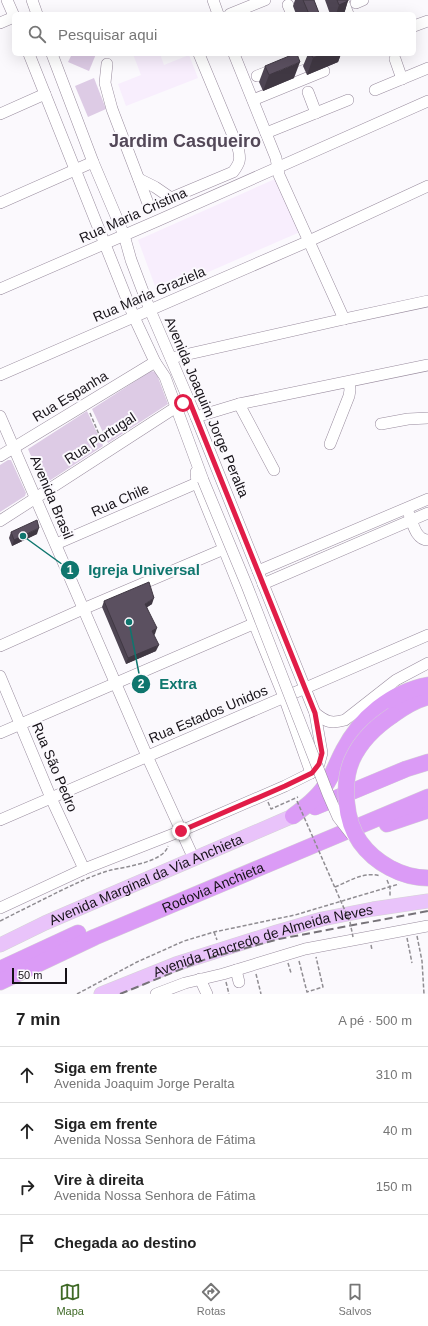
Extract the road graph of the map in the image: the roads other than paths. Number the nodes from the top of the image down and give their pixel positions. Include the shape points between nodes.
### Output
1 (7, 0) edge
2 (32, 0) edge
3 (213, 0) edge
4 (265, 0) edge
5 (343, 1) edge
6 (12, 12) edge
7 (36, 12) edge
8 (217, 12) edge
9 (235, 12) edge
10 (347, 12) edge
11 (12, 18) edge
12 (428, 21) edge
13 (0, 23) edge
14 (416, 25) edge
15 (30, 56) edge
16 (53, 56) edge
17 (200, 56) edge
18 (235, 56) edge
19 (309, 56) dead end
20 (395, 59) dead end
21 (295, 61) junction
22 (107, 64) dead end
23 (428, 68) edge
24 (324, 71) dead end
25 (257, 76) dead end
26 (402, 79) junction
27 (302, 80) junction
28 (375, 90) dead end
29 (308, 92) dead end
30 (45, 94) junction
31 (253, 100) junction
32 (348, 100) dead end
33 (428, 101) edge
34 (316, 113) junction
35 (0, 114) edge
36 (266, 133) junction
37 (93, 162) junction
38 (278, 168) junction
39 (75, 170) junction
40 (139, 179) junction
41 (428, 186) edge
42 (0, 202) edge
43 (149, 206) dead end
44 (124, 235) junction
45 (309, 241) junction
46 (105, 244) junction
47 (0, 289) edge
48 (428, 301) edge
49 (150, 310) junction
50 (134, 317) junction
51 (344, 319) junction
52 (171, 358) junction
53 (156, 362) junction
54 (428, 364) edge
55 (0, 375) edge
56 (349, 382) junction
57 (189, 400) junction
58 (239, 404) junction
59 (176, 407) junction
60 (0, 416) edge
61 (196, 417) junction
62 (428, 418) edge
63 (381, 424) dead end
64 (330, 444) dead end
65 (14, 447) junction
66 (0, 456) edge
67 (274, 470) dead end
68 (200, 481) junction
69 (35, 498) junction
70 (428, 499) edge
71 (407, 508) junction
72 (428, 513) edge
73 (0, 521) edge
74 (411, 521) junction
75 (364, 527) junction
76 (368, 539) junction
77 (428, 540) edge
78 (56, 544) junction
79 (224, 549) junction
80 (258, 571) junction
81 (263, 584) junction
82 (84, 609) junction
83 (253, 624) junction
84 (428, 635) edge
85 (0, 646) edge
86 (428, 663) edge
87 (0, 676) edge
88 (116, 684) junction
89 (428, 685) edge
90 (305, 688) junction
91 (428, 697) edge
92 (284, 698) junction
93 (428, 707) edge
94 (315, 713) junction
95 (393, 715) junction
96 (21, 724) junction
97 (0, 733) edge
98 (147, 756) junction
99 (428, 762) edge
100 (312, 773) junction
101 (428, 786) edge
102 (428, 797) edge
103 (51, 798) junction
104 (295, 808) junction
105 (428, 810) edge
106 (0, 820) edge
107 (181, 831) junction
108 (359, 841) junction
109 (299, 851) junction
110 (194, 860) junction
111 (84, 869) junction
112 (428, 878) edge
113 (428, 901) edge
114 (0, 908) edge
115 (428, 926) edge
116 (0, 945) edge
117 (0, 970) edge
118 (236, 970) junction
119 (200, 979) junction
120 (0, 982) edge
121 (240, 982) dead end
122 (102, 994) edge
123 (156, 994) edge
124 (207, 994) edge

1 - 6 street
2 - 7 street
3 - 8 street
4 - 9 street
5 - 10 street
11 - 13 street
12 - 14 street
15 - 30 street, Avenida Joaquim Jorge Peralta
16 - 37 street, Avenida Joaquim Jorge Peralta
17 - 40 street via 238,148 239,164 233,172 171,198
18 - 31 street
19 - 21 street
20 - 26 street
21 - 25 street
21 - 27 street
22 - 40 street via 105,83 112,109
23 - 26 street
24 - 27 street
26 - 28 street
27 - 31 street
29 - 34 street
30 - 35 street
30 - 39 street, Avenida Joaquim Jorge Peralta
31 - 36 street
32 - 34 street
33 - 38 street, Rua Maria Cristina
34 - 36 street
36 - 38 street
37 - 39 street
37 - 44 street, Avenida Joaquim Jorge Peralta
38 - 44 street, Rua Maria Cristina
38 - 45 street
39 - 42 street
39 - 46 street, Avenida Joaquim Jorge Peralta
40 - 43 street
41 - 45 street, Rua Maria Graziela
44 - 46 street, Rua Maria Cristina
44 - 49 street, Avenida Joaquim Jorge Peralta
45 - 49 street, Rua Maria Graziela
45 - 51 street
46 - 47 street, Rua Maria Cristina
46 - 50 street, Avenida Joaquim Jorge Peralta
48 - 51 street
49 - 50 street, Rua Maria Graziela
49 - 52 street, Avenida Joaquim Jorge Peralta
50 - 53 street, Avenida Joaquim Jorge Peralta
50 - 55 street, Rua Maria Graziela
51 - 52 street
52 - 57 street, Avenida Joaquim Jorge Peralta
53 - 59 street, Avenida Joaquim Jorge Peralta via 165,377
53 - 65 street, Rua Espanha
54 - 56 street
56 - 58 street
56 - 64 street via 350,390
57 - 59 street, Rua Portugal
57 - 61 street, Avenida Joaquim Jorge Peralta
58 - 61 street
58 - 67 street
59 - 68 street, Avenida Joaquim Jorge Peralta
59 - 69 street, Rua Portugal
60 - 65 street, Avenida Brasil
61 - 80 street, Avenida Joaquim Jorge Peralta
62 - 63 street
65 - 66 street, Rua Espanha
65 - 69 street, Avenida Brasil
68 - 78 street, Rua Chile
68 - 79 street, Avenida Joaquim Jorge Peralta
68 - 108 street, Avenida Joaquim Jorge Peralta, bridge via 247,586 338,817
69 - 73 street, Rua Portugal
69 - 78 street, Avenida Brasil
70 - 71 street
71 - 74 street
71 - 75 street
72 - 74 street
74 - 76 street
74 - 77 street via 419,537
75 - 76 street
75 - 80 street
76 - 81 street
78 - 82 street, Avenida Brasil
79 - 82 street
79 - 83 street, Avenida Joaquim Jorge Peralta
80 - 81 street, Avenida Joaquim Jorge Peralta
81 - 90 street, Avenida Joaquim Jorge Peralta
82 - 85 street
82 - 88 street, Avenida Brasil
83 - 88 street
83 - 92 street, Avenida Joaquim Jorge Peralta
84 - 90 street, Rua Estados Unidos
86 - 94 street via 396,680 345,720 328,722
87 - 96 street, Rua São Pedro
88 - 96 street
88 - 98 street, Avenida Brasil
89 - 104 highway via 399,695 366,718 350,739 324,788 306,807
90 - 92 street, Rua Estados Unidos
90 - 94 street, Avenida Joaquim Jorge Peralta
91 - 95 highway via 413,702
92 - 98 street, Rua Estados Unidos
92 - 100 street, Avenida Joaquim Jorge Peralta
93 - 95 highway
94 - 100 street, Avenida Joaquim Jorge Peralta via 322,753 319,764
95 - 108 highway, bridge via 368,734 359,747 347,776 347,808
96 - 97 street
96 - 103 street, Rua São Pedro
98 - 103 street, Rua Estados Unidos
98 - 107 street, Avenida Brasil
99 - 104 highway
100 - 107 street
101 - 117 highway, Rodovia Anchieta via 74,935
102 - 109 highway, Rodovia Anchieta
103 - 106 street, Rua Estados Unidos
103 - 111 street, Rua São Pedro
104 - 110 main road, Avenida Marginal da Via Anchieta
105 - 109 highway
107 - 110 street, Avenida Brasil
107 - 111 street
108 - 112 highway, bridge via 379,861 393,870
109 - 120 highway, Rodovia Anchieta via 95,938
110 - 116 main road, Avenida Marginal da Via Anchieta
111 - 114 street
113 - 122 main road, Avenida Tancredo de Almeida Neves via 322,919 176,964
115 - 118 street via 314,947
118 - 119 street
118 - 121 street
119 - 123 street
119 - 124 street

